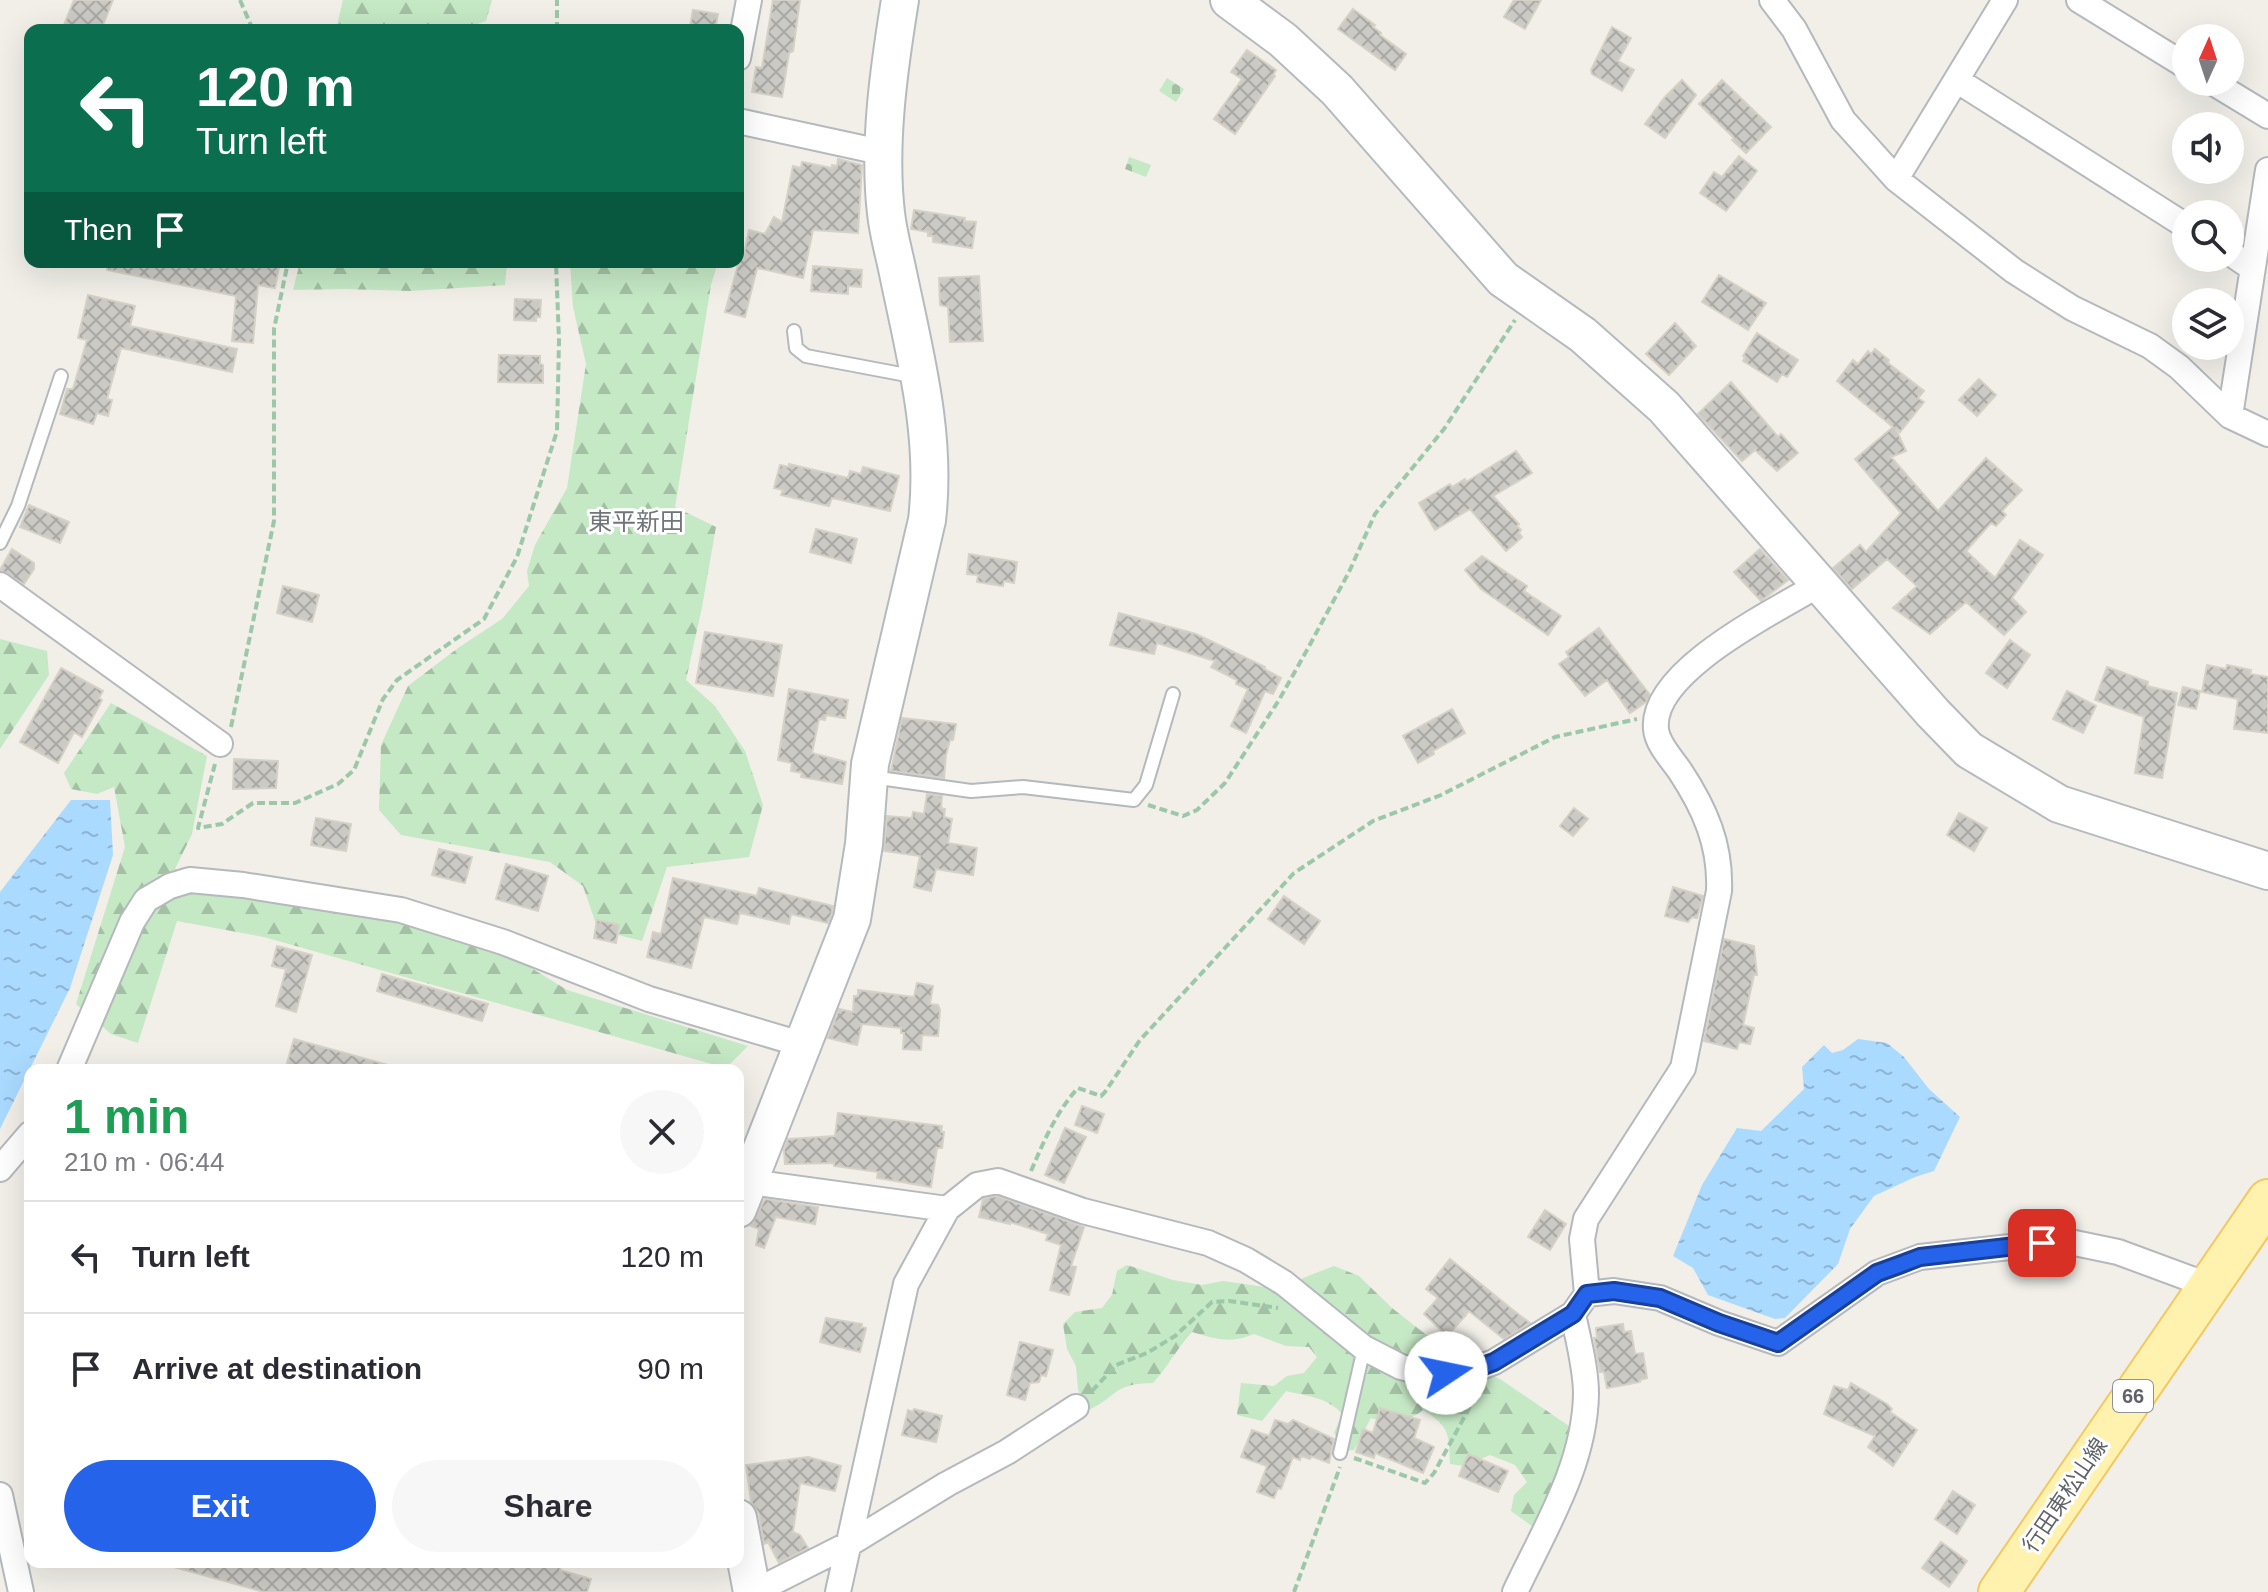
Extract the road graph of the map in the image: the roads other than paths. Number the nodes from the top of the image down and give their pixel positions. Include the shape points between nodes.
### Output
1 (749, 0) edge
2 (900, 0) edge
3 (1229, 0) edge
4 (1772, 0) edge
5 (2005, 0) edge
6 (2079, 0) edge
7 (744, 26) edge
8 (2172, 57) edge
9 (1958, 81) junction
10 (2235, 96) edge
11 (2268, 116) edge
12 (744, 122) edge
13 (885, 153) junction
14 (2268, 170) edge
15 (1896, 179) junction
16 (2172, 217) edge
17 (2244, 263) edge
18 (2252, 268) junction
19 (794, 331) dead end
20 (61, 376) dead end
21 (920, 378) junction
22 (2230, 416) junction
23 (2268, 434) edge
24 (0, 543) edge
25 (1820, 584) junction
26 (0, 585) edge
27 (1173, 694) dead end
28 (220, 744) road end
29 (868, 777) junction
30 (2268, 871) edge
31 (804, 1045) junction
32 (72, 1064) edge
33 (24, 1141) edge
34 (0, 1169) edge
35 (744, 1196) edge
36 (2268, 1200) edge
37 (947, 1209) junction
38 (2210, 1286) junction
39 (1580, 1304) junction
40 (1364, 1348) junction
41 (1076, 1407) road end
42 (1340, 1453) road end
43 (0, 1495) edge
44 (849, 1544) junction
45 (744, 1548) edge
46 (21, 1592) edge
47 (753, 1592) edge
48 (838, 1592) edge
49 (1515, 1592) edge
50 (1999, 1592) edge

1 - 7 street
2 - 13 street
3 - 25 street via 1337,90 1503,279 1583,335 1664,407
4 - 15 street via 1794,29 1843,120
5 - 9 street
6 - 8 street
9 - 15 street
9 - 16 street
10 - 11 street
12 - 13 street
13 - 21 street via 886,212
14 - 18 street
15 - 22 street via 2014,271 2072,308 2150,346
17 - 18 street
18 - 22 street
19 - 21 lane via 796,348 806,356
20 - 24 lane via 18,506
21 - 29 street via 930,451 928,509
22 - 23 street
25 - 30 street via 1969,750 2059,804
25 - 39 street via 1690,666 1657,715 1660,742 1712,830 1719,891 1683,1068 1586,1219
26 - 28 street
27 - 29 lane via 1146,785 1134,800 1023,787 971,791
29 - 31 street via 852,919
31 - 32 street via 649,999 503,942 401,910 190,880 146,900
31 - 35 street
33 - 34 street
35 - 37 street
36 - 38 main road, 行田東松山線 / 66
37 - 40 street via 977,1185 998,1181 1083,1211 1208,1243 1284,1283
37 - 44 street via 906,1284
38 - 39 street via 2118,1252 2065,1241 1920,1257 1877,1273 1778,1343 1660,1298 1614,1291
38 - 50 main road, 行田東松山線 / 66
39 - 40 street via 1494,1362 1464,1373 1401,1367
39 - 49 street via 1586,1394 1579,1439 1561,1498
40 - 42 lane
41 - 44 street
43 - 46 street
44 - 47 street
44 - 48 street
45 - 47 street

